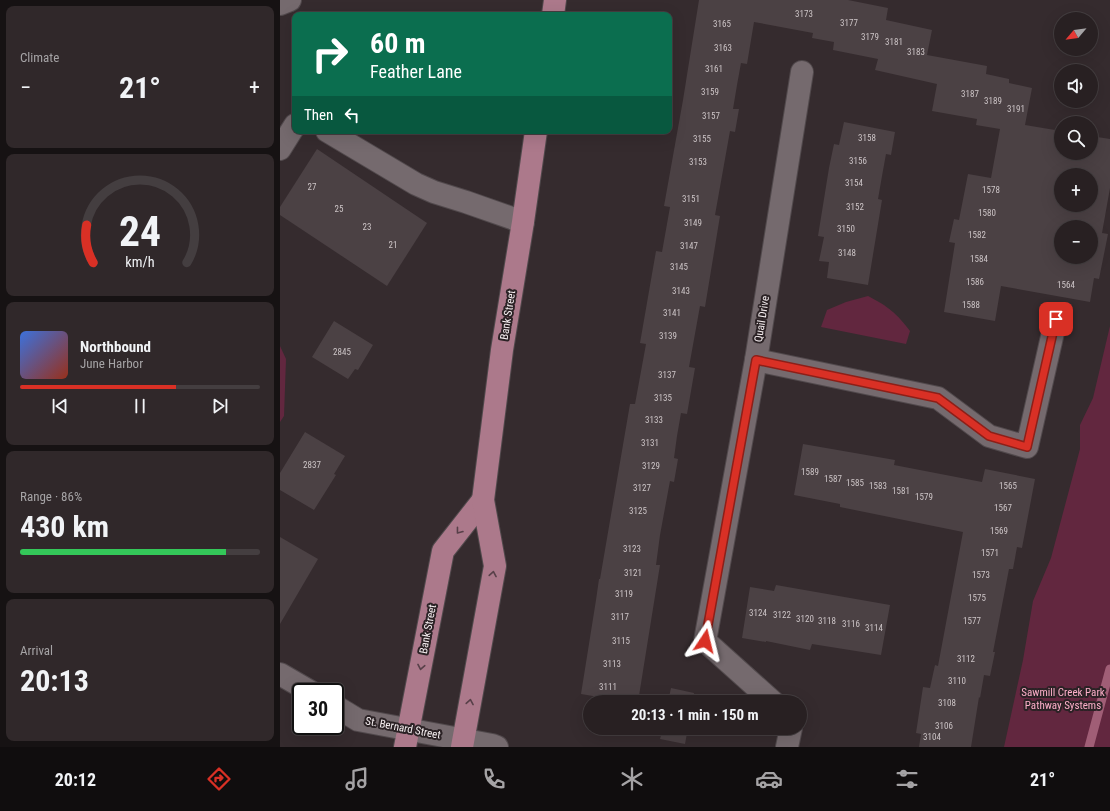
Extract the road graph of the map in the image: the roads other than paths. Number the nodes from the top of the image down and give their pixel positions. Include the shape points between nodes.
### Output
1 (290, 0) edge
2 (555, 0) edge
3 (280, 4) edge
4 (553, 12) edge
5 (802, 72) dead end
6 (292, 130) edge
7 (332, 134) edge
8 (536, 134) edge
9 (280, 150) edge
10 (524, 222) junction
11 (1056, 319) dead end
12 (756, 360) junction
13 (483, 500) junction
14 (280, 674) edge
15 (296, 683) edge
16 (765, 695) edge
17 (344, 711) edge
18 (790, 735) edge
19 (407, 738) edge
20 (463, 744) edge
21 (497, 747) edge
22 (787, 747) edge

1 - 3 street
2 - 4 main road
5 - 12 street, Quail Drive
6 - 9 street
7 - 10 street via 416,184
8 - 10 main road, Bank Street
10 - 13 main road, Bank Street via 502,350
11 - 12 street via 1027,447 989,436 938,398
12 - 16 street, Quail Drive via 705,641
13 -> 19 main road, Bank Street via 443,551
20 -> 13 main road, Bank Street via 495,566
14 - 15 street
17 - 19 street, St. Bernard Street via 358,720
18 - 22 street
19 - 20 street, St. Bernard Street
20 - 21 street, St. Bernard Street

